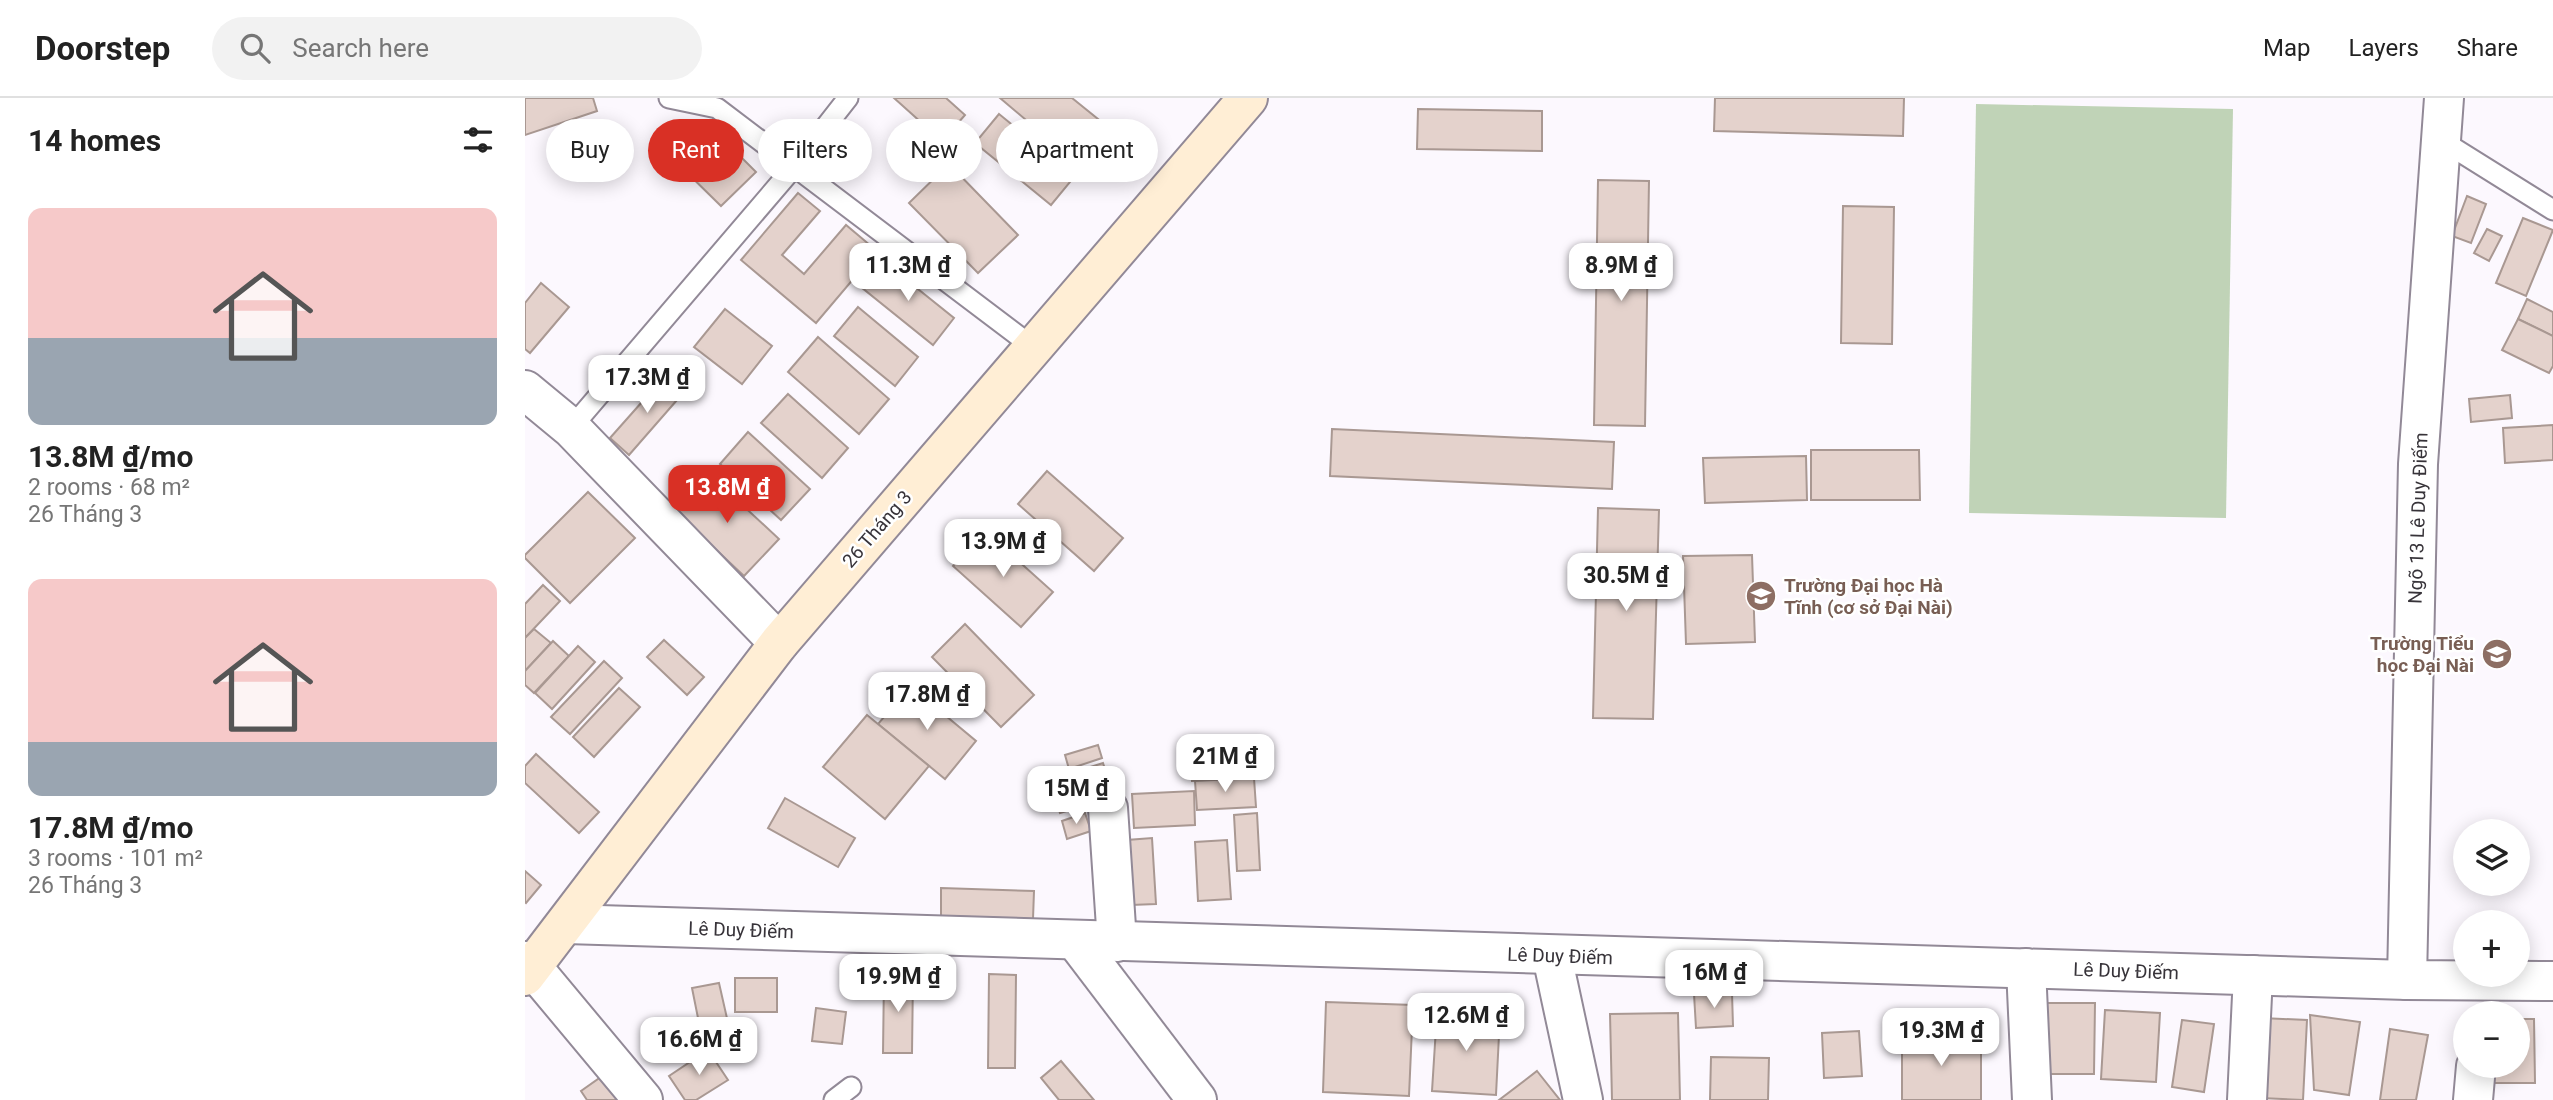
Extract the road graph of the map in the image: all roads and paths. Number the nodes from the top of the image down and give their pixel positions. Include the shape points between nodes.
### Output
1 (669, 98) edge
2 (848, 98) edge
3 (1248, 98) edge
4 (2444, 98) edge
5 (832, 119) edge
6 (758, 139) edge
7 (2441, 140) junction
8 (781, 182) edge
9 (814, 182) edge
10 (2553, 210) edge
11 (1034, 347) junction
12 (525, 390) edge
13 (571, 428) junction
14 (779, 643) junction
15 (1108, 808) dead end
16 (566, 924) junction
17 (1076, 941) junction
18 (1117, 942) junction
19 (1552, 956) junction
20 (527, 968) edge
21 (2026, 968) junction
22 (2253, 975) junction
23 (2407, 980) junction
24 (2553, 981) edge
25 (2481, 996) edge
26 (2475, 1078) edge
27 (851, 1087) dead end
28 (643, 1100) edge
29 (834, 1100) edge
30 (1197, 1100) edge
31 (1583, 1100) edge
32 (2032, 1100) edge
33 (2247, 1100) edge
34 (2473, 1100) edge

1 - 6 lane via 717,108
2 - 5 lane
3 - 11 street, 26 Tháng 3
4 - 7 street, Ngõ 13 Lê Duy Điếm
7 - 10 lane
7 - 23 street, Ngõ 13 Lê Duy Điếm via 2418,464
8 - 13 lane
9 - 11 lane
11 - 14 street, 26 Tháng 3
12 - 13 street
13 - 14 street
14 - 16 street, 26 Tháng 3
15 - 18 street
16 - 17 street, Lê Duy Điếm
16 - 20 street, 26 Tháng 3
17 - 18 street, Lê Duy Điếm
17 - 30 street
18 - 19 street, Lê Duy Điếm
19 - 21 street, Lê Duy Điếm
19 - 31 street
20 - 28 street
21 - 22 street, Lê Duy Điếm
21 - 32 street
22 - 23 street, Lê Duy Điếm
22 - 33 street
23 - 25 street, Lê Duy Điếm
24 - 25 street, Lê Duy Điếm
26 - 34 street
27 - 29 lane

